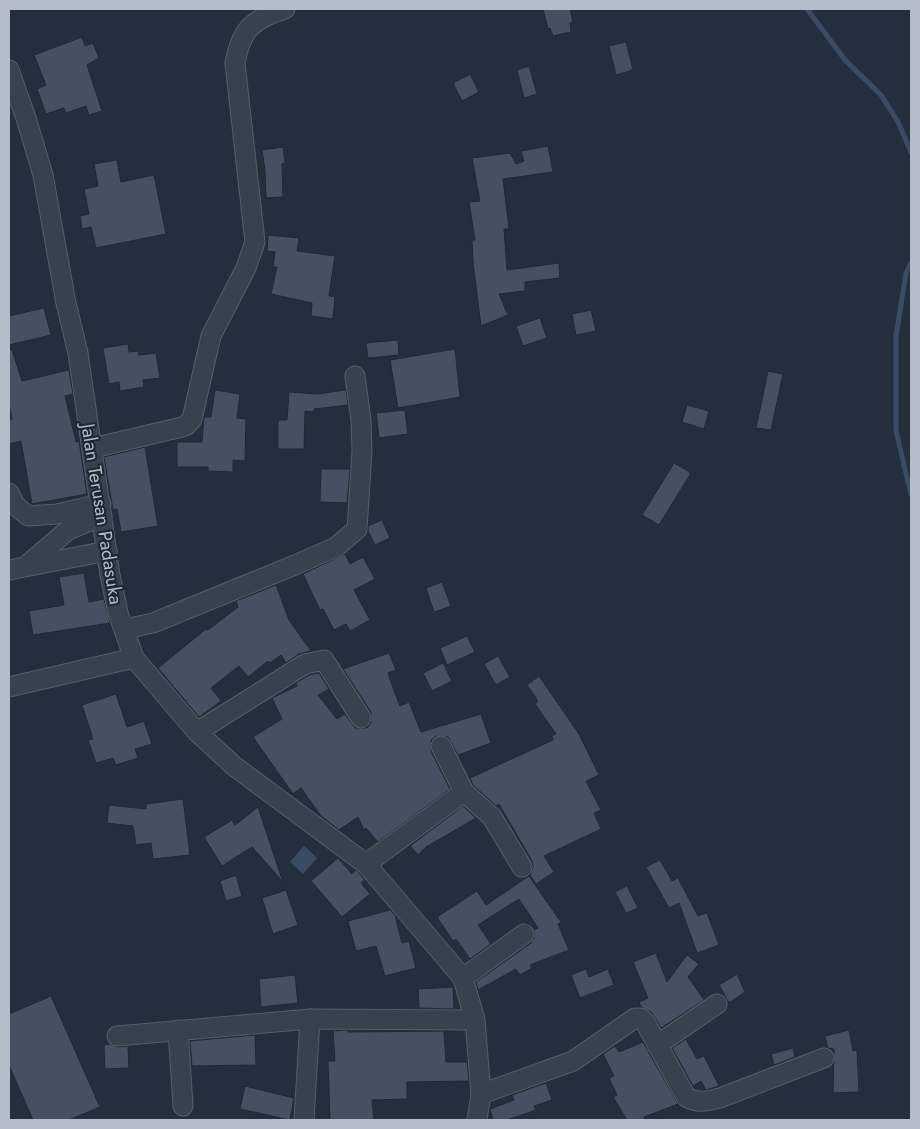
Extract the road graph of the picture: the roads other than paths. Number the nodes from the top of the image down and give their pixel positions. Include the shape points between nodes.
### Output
1 (285, 9) edge
2 (9, 70) edge
3 (354, 376) dead end
4 (93, 448) junction
5 (9, 494) edge
6 (101, 510) junction
7 (107, 551) junction
8 (16, 569) edge
9 (125, 629) junction
10 (134, 658) junction
11 (9, 687) edge
12 (361, 718) dead end
13 (197, 732) junction
14 (440, 746) dead end
15 (464, 792) junction
16 (366, 864) junction
17 (522, 867) dead end
18 (524, 934) dead end
19 (463, 978) junction
20 (717, 1004) dead end
21 (310, 1019) junction
22 (475, 1020) junction
23 (178, 1030) junction
24 (117, 1036) dead end
25 (657, 1045) junction
26 (824, 1058) dead end
27 (481, 1094) junction
28 (183, 1106) dead end
29 (304, 1120) edge
30 (477, 1120) edge

1 - 4 street via 265,15 248,27 238,44 236,63 255,242 246,268 211,336 192,419 182,427
2 - 4 street, Jalan Terusan Padasuka via 43,175
3 - 9 street via 362,451 357,529 336,547 296,565 161,620
4 - 6 street, Jalan Terusan Padasuka
5 - 6 street via 15,505 28,516
6 - 7 street, Jalan Terusan Padasuka
6 - 8 street
7 - 8 street
7 - 9 street, Jalan Terusan Padasuka via 118,613
9 - 10 street, Jalan Terusan Padasuka
10 - 11 street
10 - 13 street, Jalan Terusan Padasuka
12 - 13 street via 324,660 305,664
13 - 16 street, Jalan Terusan Padasuka via 234,766
14 - 15 street
15 - 16 street
15 - 17 street via 492,817
16 - 19 street, Jalan Terusan Padasuka
18 - 19 street
19 - 22 street, Jalan Terusan Padasuka
20 - 25 street
21 - 22 street
21 - 23 street
21 - 29 street
22 - 27 street, Jalan Terusan Padasuka
23 - 24 street
23 - 28 street
25 - 26 street via 686,1097 703,1102
25 - 27 street via 645,1022 635,1018 573,1061
27 - 30 street, Jalan Terusan Padasuka

